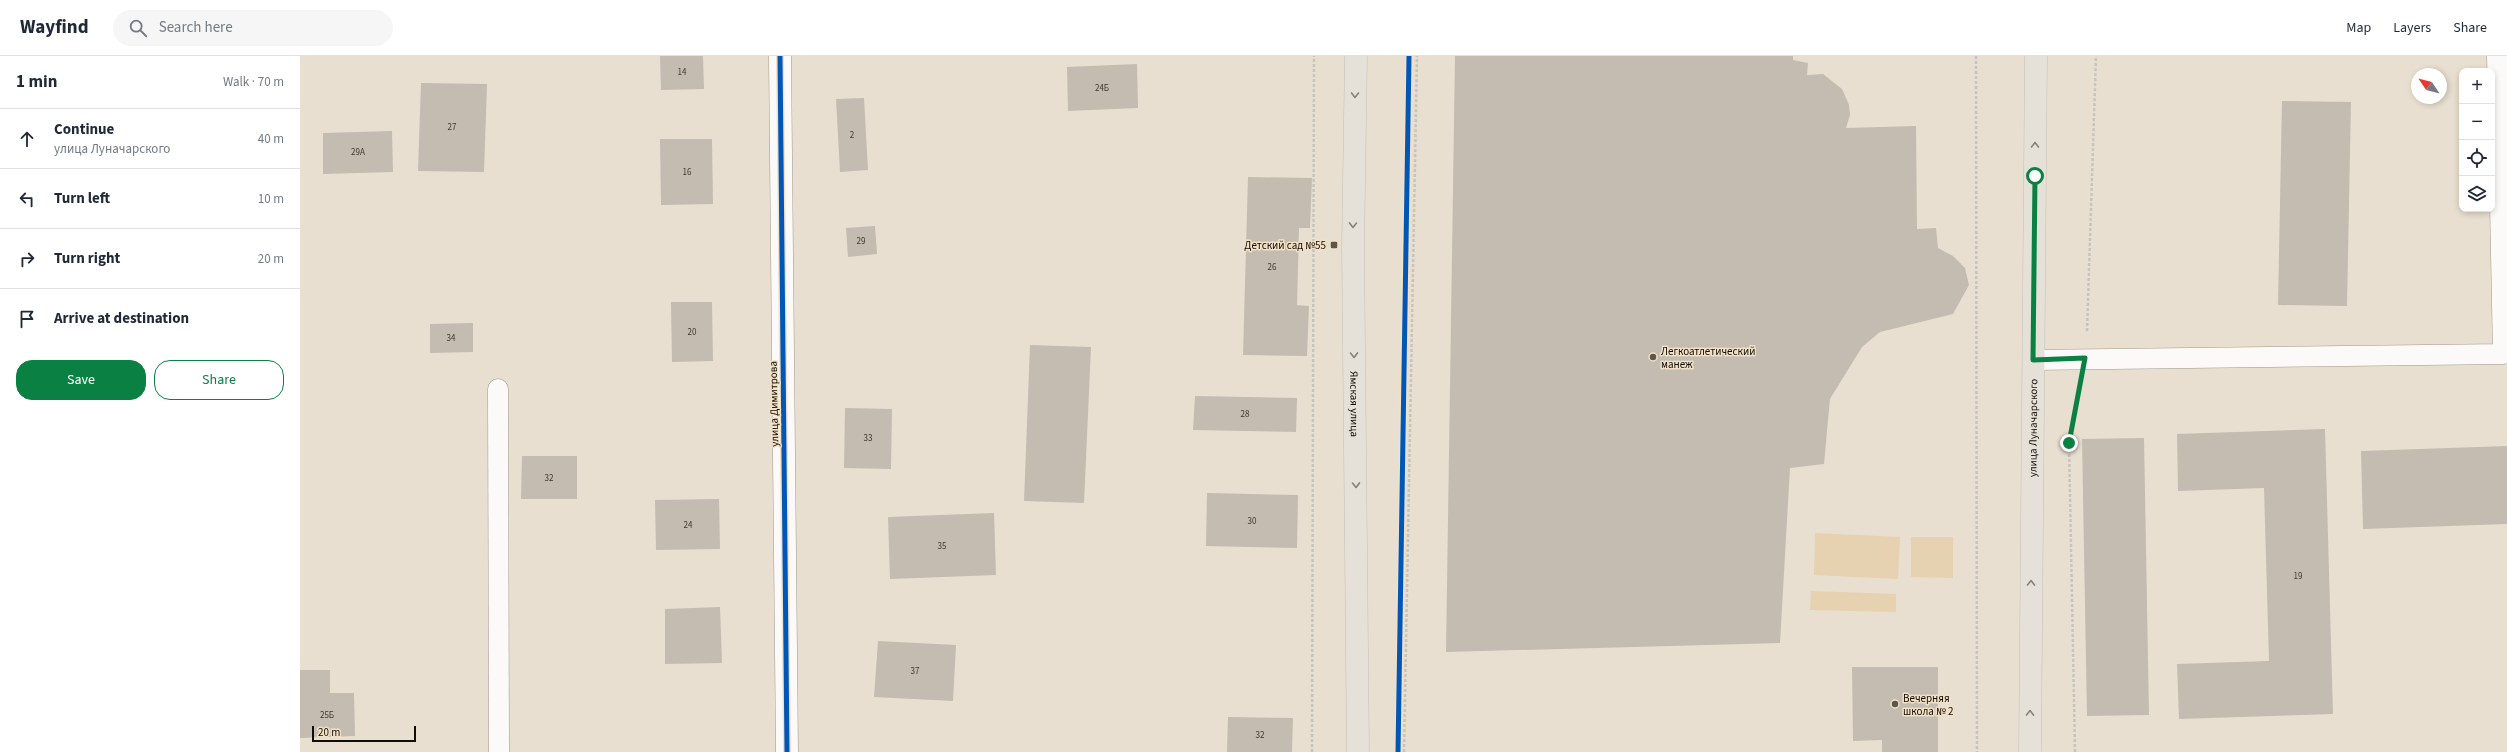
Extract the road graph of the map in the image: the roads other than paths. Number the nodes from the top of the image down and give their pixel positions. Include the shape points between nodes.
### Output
1 (780, 56) edge
2 (1356, 56) edge
3 (2036, 56) edge
4 (2497, 56) edge
5 (2033, 360) junction
6 (498, 389) dead end
7 (499, 752) edge
8 (787, 752) edge
9 (1358, 752) edge
10 (2030, 752) edge

1 - 8 street, улица Димитрова
2 -> 9 main road, Ямская улица via 1353,247
5 -> 3 main road, улица Луначарского
4 - 5 lane via 2503,354
10 -> 5 main road, улица Луначарского
6 - 7 lane

